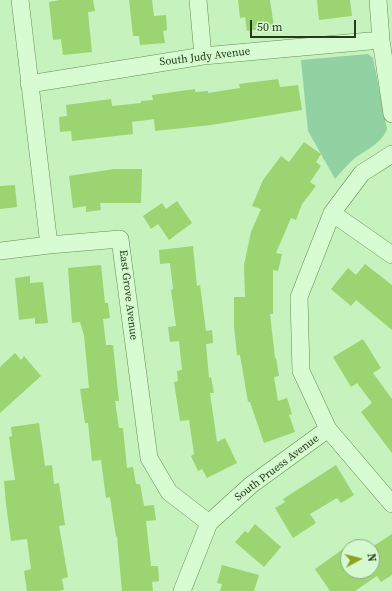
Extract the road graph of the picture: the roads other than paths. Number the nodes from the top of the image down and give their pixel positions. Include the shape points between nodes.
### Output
1 (20, 0) edge
2 (198, 0) edge
3 (378, 0) edge
4 (381, 40) junction
5 (203, 56) junction
6 (29, 84) junction
7 (392, 114) edge
8 (392, 154) edge
9 (332, 213) junction
10 (49, 245) junction
11 (0, 251) edge
12 (392, 255) edge
13 (328, 430) junction
14 (392, 504) edge
15 (209, 523) junction
16 (182, 591) edge

1 - 6 street
2 - 5 street
3 - 4 street
4 - 5 street, South Judy Avenue
4 - 7 street
5 - 6 street, South Judy Avenue
6 - 10 street
8 - 9 street via 362,173
9 - 12 street
9 - 13 street via 299,297 301,371
10 - 11 street
10 - 15 street, East Grove Avenue via 120,239 149,458 169,492
13 - 14 street
13 - 15 street, South Pruess Avenue via 251,485
15 - 16 street

